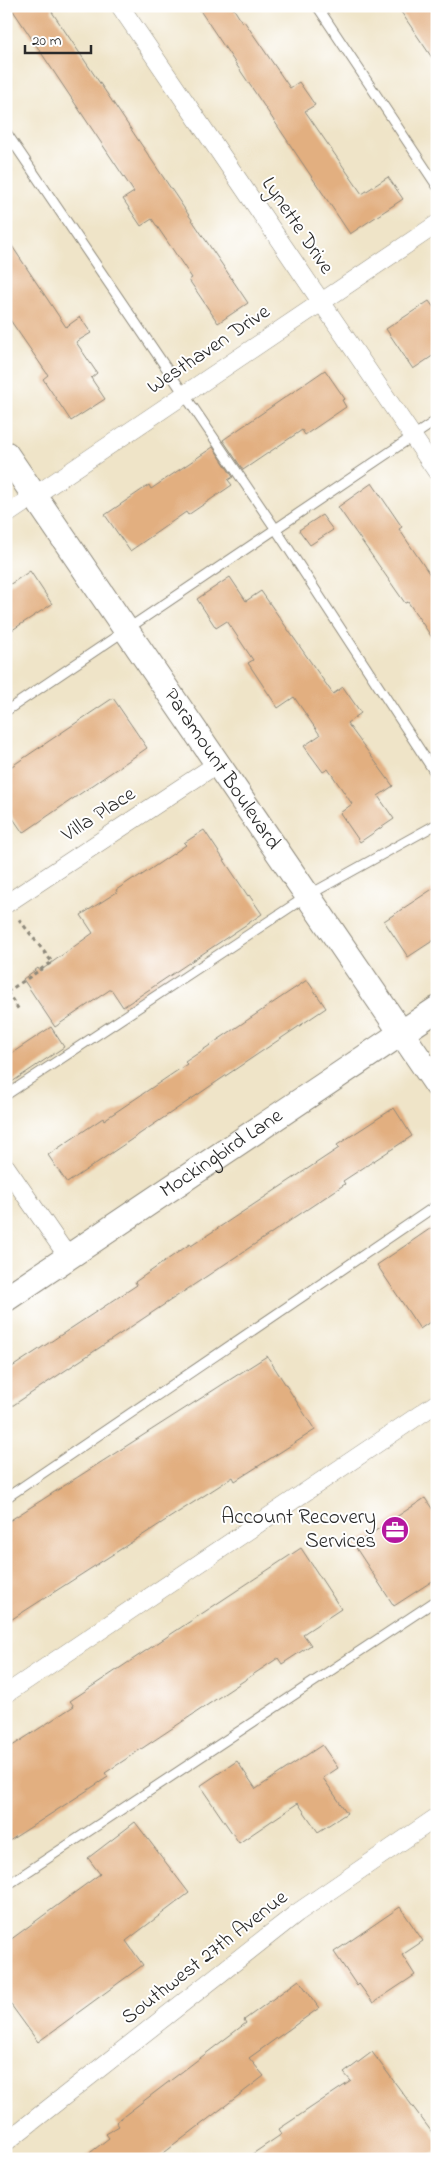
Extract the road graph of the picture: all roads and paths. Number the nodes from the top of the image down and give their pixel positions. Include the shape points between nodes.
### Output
1 (120, 6) edge
2 (317, 6) edge
3 (6, 132) edge
4 (437, 186) edge
5 (437, 224) edge
6 (320, 301) junction
7 (183, 394) junction
8 (437, 420) edge
9 (413, 436) junction
10 (6, 454) edge
11 (437, 472) edge
12 (34, 496) junction
13 (6, 515) edge
14 (275, 528) junction
15 (125, 630) junction
16 (6, 711) edge
17 (217, 764) junction
18 (437, 776) edge
19 (437, 824) edge
20 (307, 896) junction
21 (12, 910) edge
22 (6, 992) edge
23 (437, 1009) edge
24 (19, 1010) dead end
25 (401, 1033) junction
26 (437, 1085) edge
27 (6, 1095) edge
28 (6, 1167) edge
29 (437, 1205) edge
30 (68, 1257) junction
31 (6, 1299) edge
32 (437, 1403) edge
33 (6, 1498) edge
34 (437, 1600) edge
35 (6, 1694) edge
36 (437, 1817) edge
37 (6, 1886) edge
38 (6, 2142) edge

1 - 6 street, Lynette Drive
2 - 4 lane
3 - 7 lane
5 - 6 street, Westhaven Drive
6 - 7 street, Westhaven Drive
6 - 9 street, Lynette Drive
7 - 12 street, Westhaven Drive
7 - 14 lane
8 - 9 lane
9 - 11 street, Lynette Drive
9 - 14 lane
10 - 12 main road, Paramount Boulevard
12 - 13 street, Westhaven Drive
12 - 15 main road, Paramount Boulevard
14 - 15 lane
14 - 18 lane
15 - 16 lane
15 - 17 main road, Paramount Boulevard
17 - 20 main road, Paramount Boulevard
17 - 21 street, Villa Place
19 - 20 lane
20 - 25 main road, Paramount Boulevard
20 - 27 lane
21 - 22 path via 52,962
22 - 24 path
23 - 25 main road, Mockingbird Lane
25 - 26 main road, Paramount Boulevard
25 - 30 main road, Mockingbird Lane
28 - 30 street
29 - 33 lane
30 - 31 main road, Mockingbird Lane
32 - 35 street
34 - 37 lane
36 - 38 street, Southwest 27th Avenue via 297,1913

